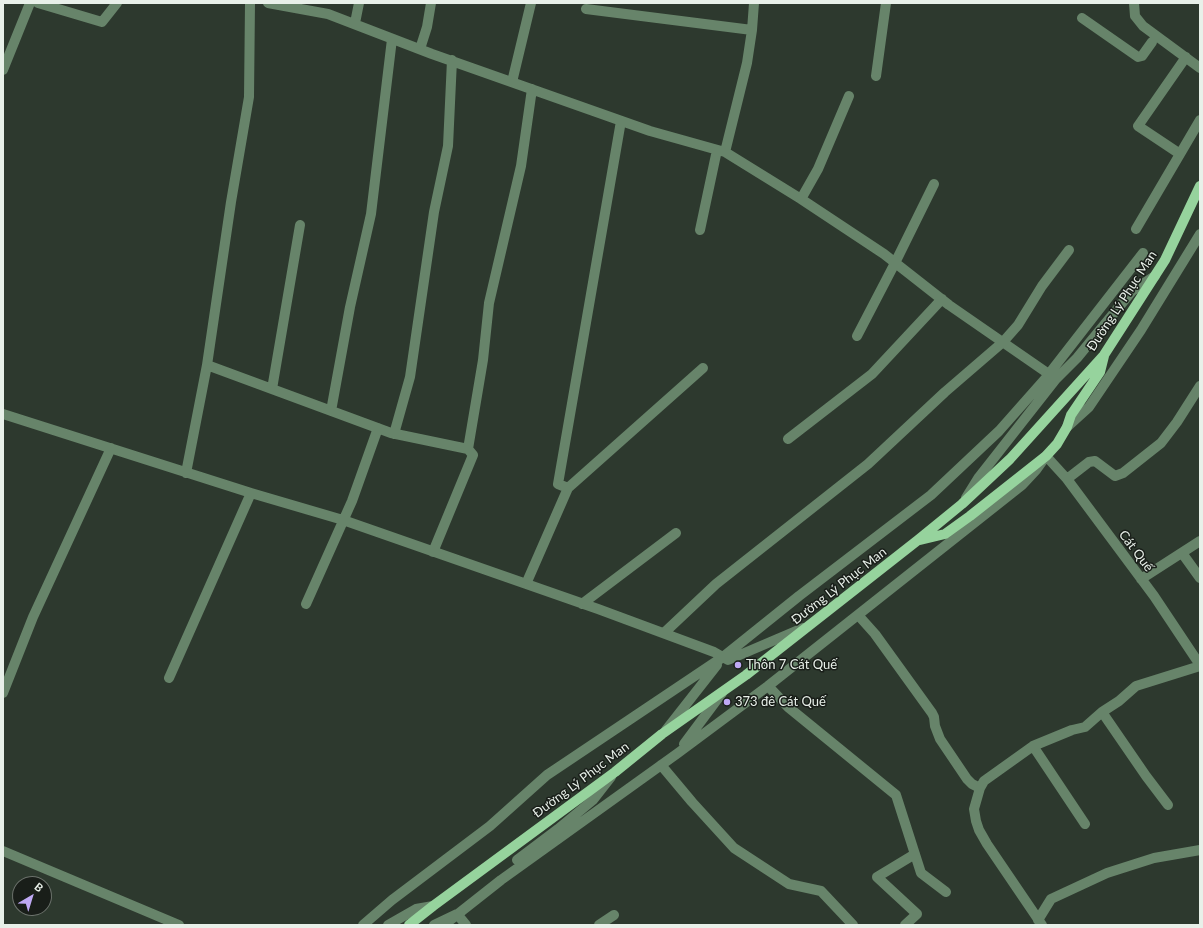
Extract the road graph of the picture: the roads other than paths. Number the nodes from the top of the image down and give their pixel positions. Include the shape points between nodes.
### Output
1 (30, 3) edge
2 (38, 3) edge
3 (117, 3) edge
4 (250, 3) edge
5 (268, 3) edge
6 (360, 3) edge
7 (430, 3) edge
8 (532, 3) edge
9 (754, 3) edge
10 (886, 3) edge
11 (1134, 3) edge
12 (586, 8) dead end
13 (1082, 18) dead end
14 (355, 23) junction
15 (752, 30) junction
16 (392, 38) junction
17 (1154, 39) junction
18 (420, 49) junction
19 (1186, 57) junction
20 (452, 60) junction
21 (1200, 68) edge
22 (3, 70) edge
23 (876, 76) dead end
24 (512, 82) junction
25 (532, 89) junction
26 (849, 96) dead end
27 (1200, 120) edge
28 (621, 121) junction
29 (721, 151) junction
30 (1180, 154) junction
31 (934, 184) dead end
32 (1200, 186) edge
33 (801, 198) junction
34 (300, 226) dead end
35 (1136, 229) dead end
36 (700, 230) dead end
37 (1200, 234) edge
38 (1069, 250) dead end
39 (1143, 253) dead end
40 (895, 263) junction
41 (1155, 276) junction
42 (942, 299) junction
43 (857, 336) dead end
44 (1003, 342) junction
45 (1104, 355) junction
46 (207, 365) junction
47 (703, 368) dead end
48 (1052, 376) junction
49 (1200, 386) edge
50 (272, 389) junction
51 (331, 411) junction
52 (3, 414) edge
53 (1067, 427) junction
54 (378, 428) junction
55 (394, 434) junction
56 (788, 439) dead end
57 (111, 448) junction
58 (468, 449) junction
59 (1046, 456) junction
60 (186, 473) junction
61 (1067, 479) junction
62 (568, 488) junction
63 (251, 493) junction
64 (962, 504) junction
65 (343, 520) junction
66 (676, 533) dead end
67 (918, 540) junction
68 (1200, 541) edge
69 (432, 552) junction
70 (1182, 553) junction
71 (1200, 578) edge
72 (1141, 579) junction
73 (526, 584) junction
74 (306, 604) dead end
75 (582, 604) junction
76 (858, 615) junction
77 (810, 625) junction
78 (664, 633) junction
79 (723, 657) junction
80 (1200, 665) edge
81 (169, 678) dead end
82 (768, 686) junction
83 (3, 693) edge
84 (722, 693) junction
85 (1102, 712) junction
86 (662, 734) junction
87 (1033, 746) junction
88 (678, 753) junction
89 (661, 765) junction
90 (615, 772) junction
91 (980, 788) junction
92 (1168, 805) dead end
93 (1085, 824) dead end
94 (1200, 850) edge
95 (3, 851) edge
96 (915, 854) junction
97 (946, 892) dead end
98 (469, 905) junction
99 (433, 906) junction
100 (457, 914) junction
101 (614, 915) dead end
102 (1040, 923) edge
103 (179, 925) edge
104 (363, 925) edge
105 (388, 925) edge
106 (410, 925) edge
107 (434, 925) edge
108 (444, 925) edge
109 (466, 925) edge
110 (599, 925) edge
111 (853, 925) edge
112 (905, 925) edge

1 - 22 street
2 - 3 street via 102,22
4 - 46 street via 249,97
5 - 14 street via 328,14
6 - 14 street
7 - 18 street via 427,28
8 - 24 street
9 - 15 street
10 - 23 street
11 - 17 street via 1135,16
12 - 15 street
13 - 17 street via 1138,56 1142,56
14 - 16 street
15 - 29 street via 747,64
16 - 18 street
16 - 51 street via 371,214 350,307
17 - 19 street
18 - 20 street
19 - 21 street
19 - 30 street via 1138,126
20 - 24 street
20 - 55 street via 448,146 434,212 410,377
24 - 25 street
25 - 28 street
25 - 58 street via 521,166 489,303 483,360
26 - 33 street via 818,169
27 - 30 street
28 - 29 street
28 - 62 street via 558,484
29 - 33 street
29 - 36 street
30 - 35 street
31 - 40 street
32 - 41 main road, Đường Lý Phục Man
33 - 40 street
34 - 50 street
37 - 53 street via 1141,330 1089,407
38 - 44 street via 1042,286 1018,325
39 - 48 street
40 - 42 street
40 - 43 street
41 - 45 main road, Đường Lý Phục Man
41 - 48 street via 1132,291 1077,358
42 - 44 street
42 - 56 street via 872,374
44 - 48 street
44 - 78 street via 868,464 716,584
45 - 53 main road via 1100,372 1071,415
45 - 64 main road, Đường Lý Phục Man via 1010,459
46 - 50 street
46 - 60 street
47 - 62 street
48 - 64 street
48 - 79 street via 999,431 931,495
49 - 61 street via 1161,443 1123,473 1115,476 1095,461 1089,462
50 - 51 street
51 - 54 street
52 - 57 street
53 - 59 main road
54 - 55 street
54 - 65 street
55 - 58 street
57 - 60 street
57 - 83 street via 33,617
58 - 69 street via 472,455
59 - 61 street, Cát Quế
59 - 67 main road via 945,534
59 - 76 street via 1022,485
60 - 63 street
61 - 72 street, Cát Quế
62 - 73 street
63 - 65 street
63 - 81 street
64 - 67 main road, Đường Lý Phục Man
65 - 69 street
65 - 74 street
66 - 75 street
67 - 77 main road, Đường Lý Phục Man
68 - 70 street
69 - 73 street
70 - 71 street
70 - 72 street
72 - 80 street, Cát Quế
73 - 75 street
75 - 78 street
76 - 82 street
76 - 91 street via 875,634 932,713 940,740 967,779
77 - 79 street via 728,660
77 - 84 main road, Đường Lý Phục Man
78 - 79 street
79 - 86 street
79 - 104 street via 547,775 490,826
80 - 85 street via 1136,686
82 - 88 street
82 - 96 street via 788,707 896,796
84 - 86 main road, Đường Lý Phục Man
84 - 88 street
85 - 87 street via 1085,727
85 - 92 street
86 - 90 main road, Đường Lý Phục Man
87 - 91 street via 984,781
87 - 93 street
88 - 89 street
89 - 98 street
89 - 111 street via 734,848 789,884 821,891
90 - 98 street via 593,800 509,866
90 - 99 main road, Đường Lý Phục Man
91 - 102 street via 974,809 979,830
94 - 102 street via 1154,858 1087,881 1051,899
95 - 103 street
96 - 97 street via 921,872
96 - 112 street via 877,877 917,914
98 - 100 street
99 - 105 street via 416,909
99 - 106 main road, Đường Lý Phục Man
100 - 107 street
100 - 108 street
100 - 109 street
101 - 110 street

